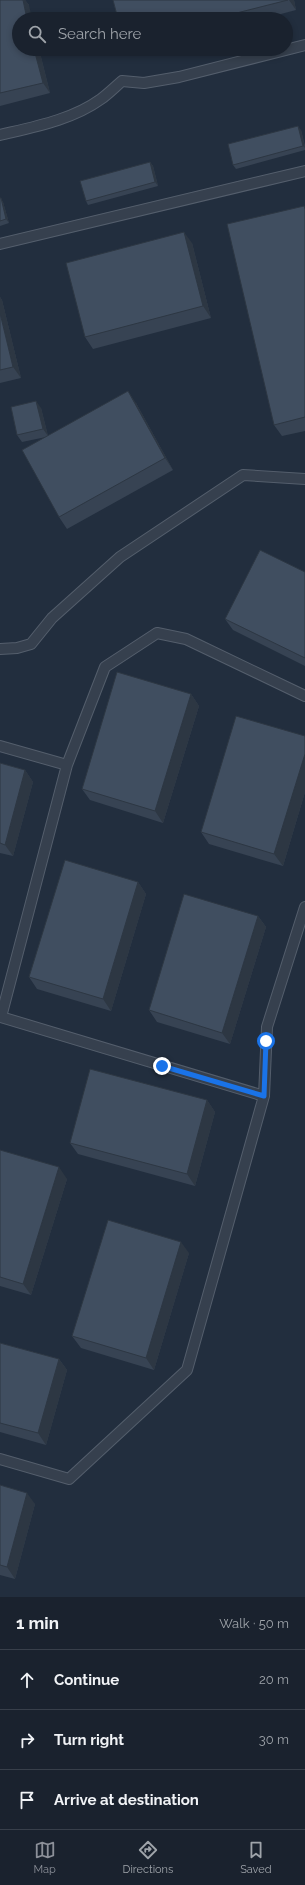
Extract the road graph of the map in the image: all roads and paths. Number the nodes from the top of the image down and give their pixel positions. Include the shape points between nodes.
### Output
1 (305, 45) edge
2 (293, 48) edge
3 (262, 56) edge
4 (0, 135) edge
5 (305, 171) edge
6 (0, 244) edge
7 (305, 479) edge
8 (0, 649) edge
9 (305, 696) edge
10 (0, 746) edge
11 (67, 765) junction
12 (305, 908) edge
13 (0, 1018) edge
14 (264, 1096) junction
15 (0, 1459) edge

1 - 2 lane
3 - 4 lane via 179,77 144,83 122,81 100,100 78,112 53,123
5 - 6 lane
7 - 8 lane via 244,475 120,557 52,618 31,644
9 - 11 lane via 186,639 157,633 105,667
10 - 11 lane
11 - 13 lane
12 - 14 lane via 266,1027
13 - 14 lane
14 - 15 lane via 187,1370 69,1479

